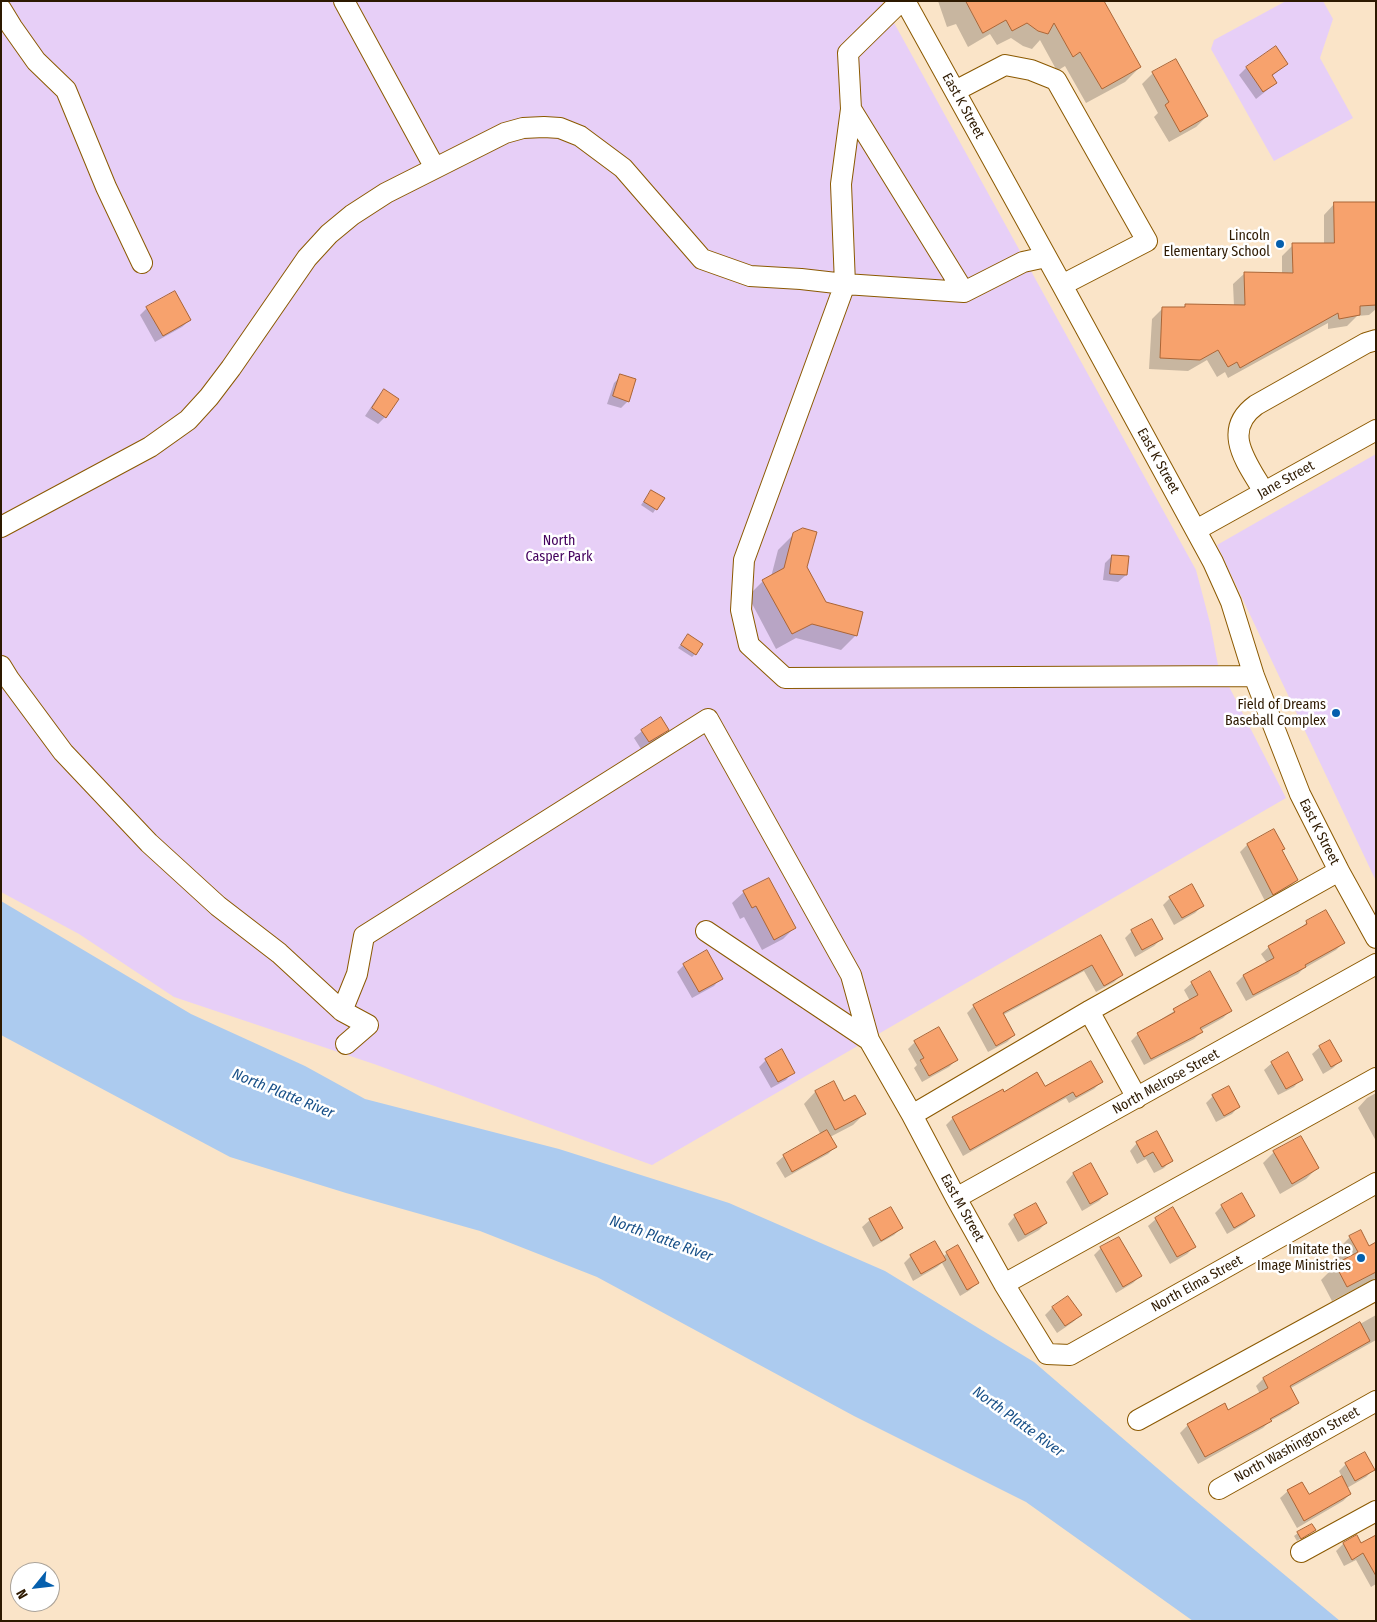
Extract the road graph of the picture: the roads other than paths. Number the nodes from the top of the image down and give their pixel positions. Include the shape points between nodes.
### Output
1 (344, 1) edge
2 (901, 1) edge
3 (905, 1) edge
4 (1, 8) edge
5 (955, 92) junction
6 (851, 109) junction
7 (434, 168) junction
8 (1046, 257) junction
9 (142, 263) dead end
10 (846, 284) junction
11 (1062, 286) junction
12 (964, 292) junction
13 (1376, 340) edge
14 (1376, 430) edge
15 (1264, 492) junction
16 (1, 527) edge
17 (1196, 530) junction
18 (1, 666) edge
19 (1254, 676) junction
20 (1339, 871) junction
21 (706, 931) dead end
22 (1376, 938) edge
23 (1376, 964) edge
24 (342, 1011) junction
25 (1089, 1011) junction
26 (870, 1040) junction
27 (346, 1044) dead end
28 (1376, 1078) edge
29 (1137, 1098) junction
30 (912, 1115) junction
31 (1376, 1183) edge
32 (956, 1198) junction
33 (1004, 1284) junction
34 (1376, 1290) edge
35 (1070, 1355) joint
36 (1376, 1401) edge
37 (1138, 1420) dead end
38 (1219, 1489) dead end
39 (1376, 1511) edge
40 (1302, 1552) dead end

1 - 7 street
2 - 6 street via 848,53
3 - 5 street, East K Street
4 - 9 street via 36,60 66,90
5 - 8 street, East K Street
5 - 11 street via 1005,64 1056,80 1147,241
6 - 10 street via 841,184
6 - 12 street
7 - 10 street via 505,133 544,126 560,128 580,136 623,168 702,259 750,276
7 - 16 street via 379,197 328,234 306,258 231,368 188,420 150,447
8 - 11 street, East K Street
8 - 12 street via 1023,262
10 - 12 street
10 - 19 street via 744,560 742,610 749,644 785,678
11 - 17 street, East K Street
13 - 15 street via 1256,405 1243,417 1239,444
14 - 15 street, Jane Street
15 - 17 street, Jane Street
17 - 19 street, East K Street via 1230,602
18 - 24 street via 63,752 149,844
19 - 20 street, East K Street via 1300,794
20 - 22 street, East K Street
20 - 25 street
21 - 26 street
23 - 29 street, North Melrose Street
24 - 26 street via 357,974 364,936 708,719 851,975
24 - 27 street via 368,1026
25 - 29 street
25 - 30 street
26 - 30 street, East M Street
28 - 33 street
29 - 32 street, North Melrose Street
30 - 32 street, East M Street
31 - 35 street, North Elma Street
32 - 33 street, East M Street
33 - 35 street, East M Street via 1047,1354
34 - 37 street
36 - 38 street, North Washington Street
39 - 40 street

